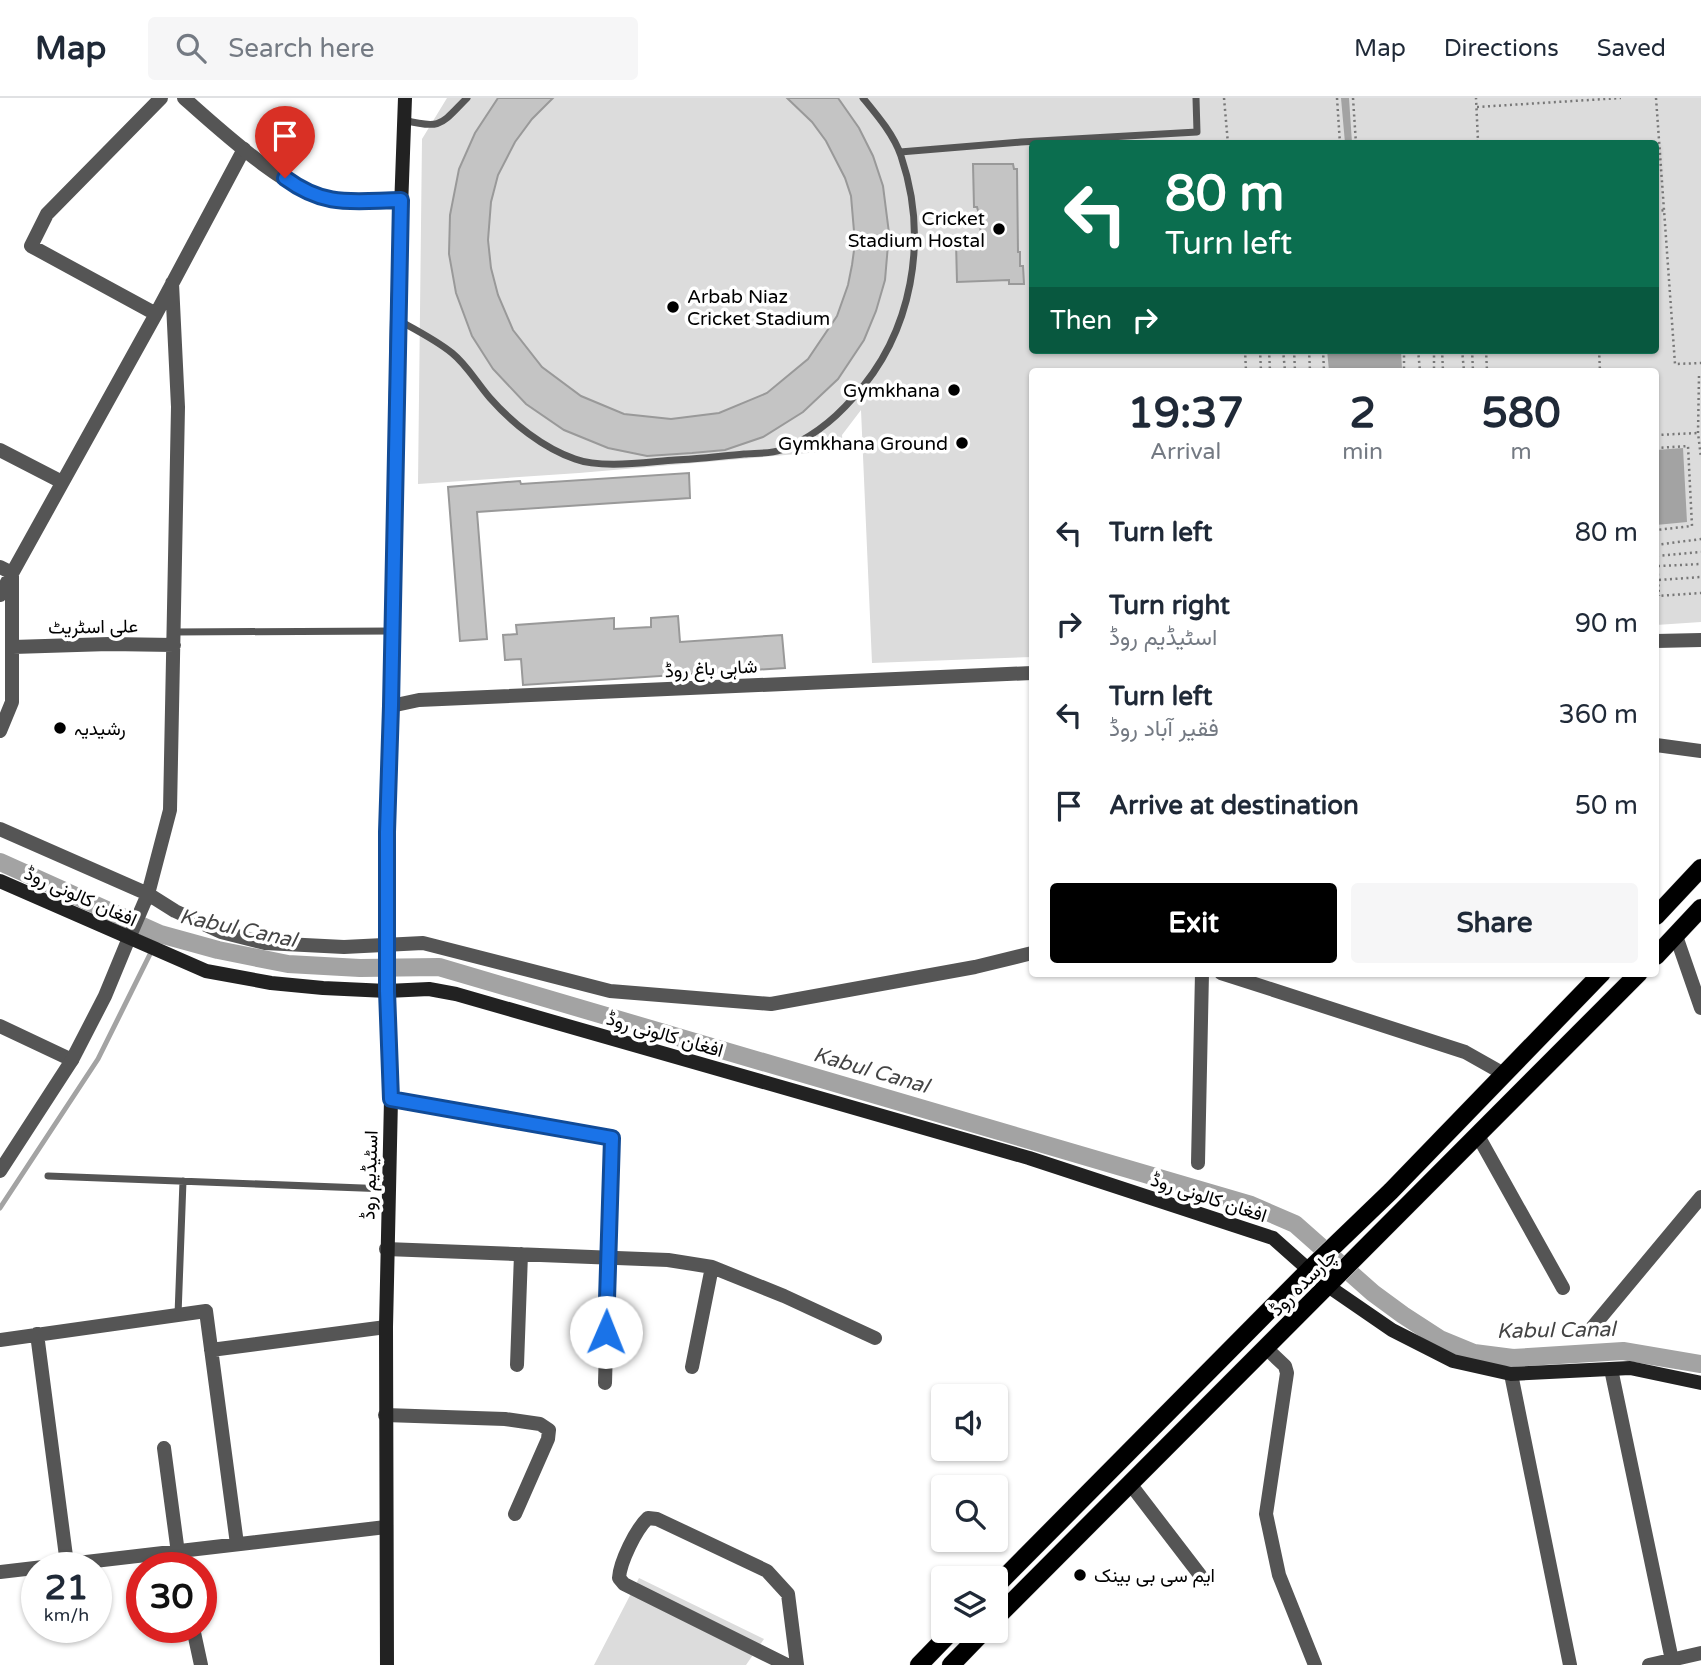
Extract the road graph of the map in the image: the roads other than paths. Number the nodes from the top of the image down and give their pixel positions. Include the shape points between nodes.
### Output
1 (161, 98) edge
2 (467, 98) edge
3 (863, 98) edge
4 (1196, 98) edge
5 (190, 100) edge
6 (403, 105) edge
7 (1056, 140) edge
8 (1029, 142) edge
9 (244, 149) junction
10 (900, 152) junction
11 (401, 200) junction
12 (172, 283) junction
13 (156, 314) junction
14 (397, 320) junction
15 (0, 450) edge
16 (62, 482) junction
17 (6, 570) edge
18 (0, 595) edge
19 (392, 631) junction
20 (174, 639) junction
21 (1701, 640) edge
22 (1659, 641) edge
23 (13, 647) junction
24 (1029, 673) edge
25 (391, 706) junction
26 (0, 731) edge
27 (1659, 745) edge
28 (1701, 751) edge
29 (0, 829) edge
30 (1701, 868) edge
31 (0, 881) edge
32 (146, 899) junction
33 (1701, 908) edge
34 (1659, 913) edge
35 (132, 935) junction
36 (1676, 936) junction
37 (388, 947) junction
38 (1659, 953) edge
39 (1029, 954) edge
40 (1202, 977) edge
41 (1234, 977) edge
42 (1598, 977) edge
43 (1635, 977) edge
44 (387, 987) junction
45 (1701, 1008) edge
46 (0, 1026) edge
47 (72, 1060) junction
48 (1504, 1074) junction
49 (391, 1099) junction
50 (1478, 1133) junction
51 (1198, 1163) dead end
52 (0, 1171) edge
53 (48, 1176) dead end
54 (183, 1181) junction
55 (388, 1189) junction
56 (1701, 1197) edge
57 (386, 1249) junction
58 (521, 1254) junction
59 (608, 1257) junction
60 (1314, 1265) junction
61 (712, 1267) junction
62 (1335, 1280) junction
63 (1563, 1288) dead end
64 (178, 1315) junction
65 (386, 1327) junction
66 (1591, 1329) dead end
67 (37, 1334) junction
68 (875, 1338) dead end
69 (0, 1340) edge
70 (1266, 1348) junction
71 (211, 1350) junction
72 (517, 1365) dead end
73 (692, 1367) dead end
74 (1611, 1369) junction
75 (1511, 1374) junction
76 (605, 1382) dead end
77 (1701, 1383) edge
78 (385, 1415) junction
79 (164, 1448) dead end
80 (1131, 1485) junction
81 (515, 1514) dead end
82 (386, 1527) junction
83 (237, 1544) junction
84 (176, 1551) junction
85 (65, 1552) edge
86 (112, 1559) edge
87 (21, 1569) edge
88 (0, 1572) edge
89 (1008, 1574) edge
90 (1200, 1575) dead end
91 (1008, 1606) edge
92 (196, 1643) edge
93 (940, 1643) edge
94 (972, 1643) edge
95 (1701, 1653) edge
96 (1673, 1662) edge
97 (201, 1665) edge
98 (387, 1665) edge
99 (787, 1665) edge
100 (797, 1665) edge
101 (919, 1665) edge
102 (951, 1665) edge
103 (1315, 1665) edge
104 (1570, 1665) edge
105 (1649, 1665) edge

1 - 13 street via 47,214 31,246
2 - 6 lane via 443,122 430,127
3 - 10 lane
4 - 7 lane via 1197,132
5 - 9 street
6 - 11 main road, اسٹیڈیم روڈ
8 - 10 lane
9 - 11 street via 305,193 334,201
9 - 12 street
10 - 14 lane via 915,221 911,280 899,325 864,386 840,412 813,435 778,451 632,463 576,460 516,423 453,354
11 - 14 main road, اسٹیڈیم روڈ
12 - 13 street
12 - 20 street via 178,407
13 - 16 street
14 - 19 main road, اسٹیڈیم روڈ
15 - 16 street
16 - 17 street
17 - 18 street
17 - 23 street
19 - 20 lane
19 - 25 main road, اسٹیڈیم روڈ
20 - 23 street, علی اسٹریٹ
20 - 32 street via 170,810
21 - 22 street
23 - 26 street via 12,702
24 - 25 street, شاہی باغ روڈ via 419,699
25 - 37 main road, اسٹیڈیم روڈ
27 - 28 street
29 - 32 street
30 - 34 main road
31 - 35 main road, افغان کالونی روڈ
32 - 35 street
32 - 37 street via 221,932 265,943
33 - 36 main road
35 - 44 main road, افغان کالونی روڈ via 206,971 271,983
35 - 47 street
36 - 38 main road
36 - 45 street
37 - 39 street via 424,943 610,991 771,1004
37 - 44 main road, اسٹیڈیم روڈ
40 - 51 street
41 - 48 street via 1465,1052
42 - 48 main road, چارسدہ روڈ
43 - 50 main road, چارسدہ روڈ
44 - 49 main road, اسٹیڈیم روڈ
44 - 60 main road, افغان کالونی روڈ via 456,994 1029,1158 1273,1238
46 - 47 street
47 - 52 street
48 - 60 main road, چارسدہ روڈ
49 - 55 main road, اسٹیڈیم روڈ
49 - 59 street via 612,1138
50 - 62 main road, چارسدہ روڈ
50 - 63 street
53 - 54 lane
54 - 55 lane
54 - 64 lane
55 - 57 main road, اسٹیڈیم روڈ
56 - 66 street
57 - 58 street
57 - 65 main road, اسٹیڈیم روڈ
58 - 59 street
58 - 72 street
59 - 61 street
59 - 76 street
60 - 89 main road, چارسدہ روڈ
61 - 68 street
61 - 73 street
62 - 70 main road, چارسدہ روڈ
62 - 75 main road via 1392,1330 1453,1362
64 - 67 street
64 - 71 street via 206,1311
65 - 71 street
65 - 78 main road, اسٹیڈیم روڈ
67 - 69 street
67 - 85 street
70 - 80 main road, چارسدہ روڈ
70 - 103 street via 1287,1373 1266,1502 1267,1525 1279,1575
71 - 83 street
74 - 75 main road
74 - 77 main road via 1630,1368
74 - 96 street
75 - 104 street
78 - 81 street via 505,1419 540,1424 549,1430
78 - 82 main road, اسٹیڈیم روڈ
79 - 84 street
80 - 90 street
80 - 91 main road, چارسدہ روڈ
82 - 83 street
82 - 98 main road, اسٹیڈیم روڈ
83 - 84 street
84 - 86 street
87 - 88 street
92 - 97 street
93 - 101 main road
94 - 102 main road
95 - 96 street
96 - 105 street
99 - 100 street via 624,1584 619,1569 641,1524 648,1518 657,1519 767,1571 788,1594

